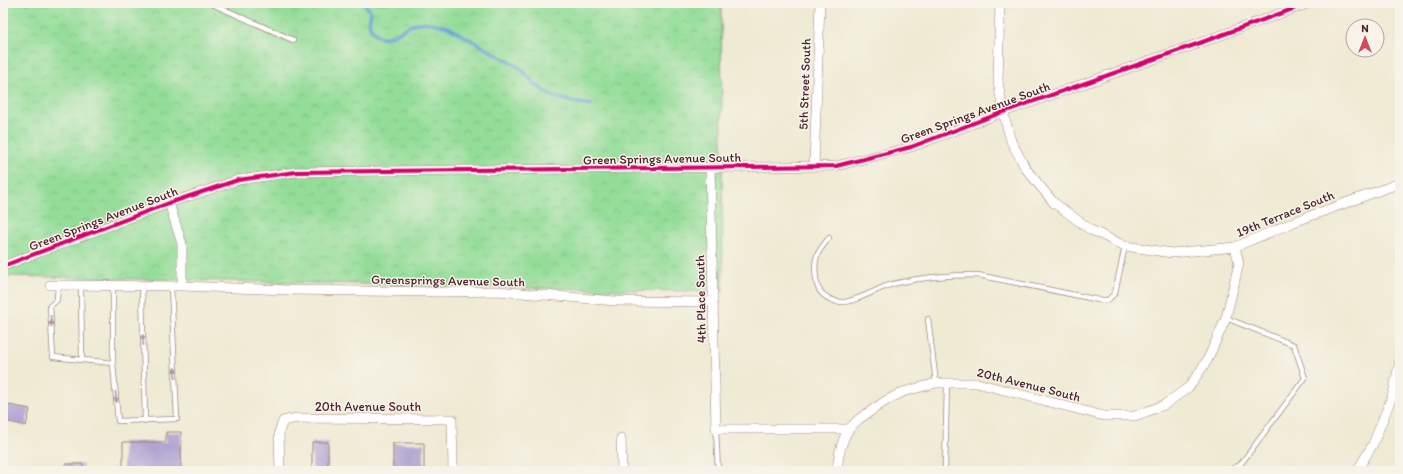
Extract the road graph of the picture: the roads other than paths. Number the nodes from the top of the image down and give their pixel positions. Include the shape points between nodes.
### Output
1 (210, 3) edge
2 (820, 3) edge
3 (1000, 3) edge
4 (1309, 3) edge
5 (293, 40) dead end
6 (1003, 112) junction
7 (814, 166) junction
8 (710, 168) junction
9 (1400, 184) edge
10 (169, 203) junction
11 (829, 238) dead end
12 (1125, 246) junction
13 (1235, 247) junction
14 (3, 266) edge
15 (54, 285) joint
16 (82, 285) junction
17 (113, 286) junction
18 (142, 286) junction
19 (171, 286) junction
20 (182, 286) junction
21 (713, 302) junction
22 (1226, 318) junction
23 (928, 319) dead end
24 (82, 360) junction
25 (1400, 360) edge
26 (113, 363) junction
27 (947, 382) junction
28 (936, 383) junction
29 (145, 421) junction
30 (716, 429) junction
31 (849, 430) junction
32 (621, 438) dead end
33 (280, 471) edge
34 (453, 471) edge
35 (622, 471) edge
36 (718, 471) edge
37 (837, 471) edge
38 (945, 471) edge
39 (1228, 471) edge
40 (1357, 471) edge

1 - 5 lane
2 - 7 street, 5th Street South
3 - 6 street, 19th Terrace South via 998,81
4 - 6 street, Green Springs Avenue South
6 - 7 street, Green Springs Avenue South via 912,147 843,164
6 - 12 street, 19th Terrace South via 1011,141 1026,169 1054,203 1091,230
7 - 8 street, Green Springs Avenue South
8 - 10 street, Green Springs Avenue South via 296,172 238,180
8 - 21 street, 4th Place South
9 - 13 street, 19th Terrace South via 1294,222
10 - 14 street, Green Springs Avenue South
10 - 20 street via 182,244
11 - 12 lane via 817,255 815,271 819,291 828,298 841,302 892,284 961,275 978,275 1108,300 1115,293
12 - 13 street, 19th Terrace South via 1172,253
13 - 22 street, 20th Avenue South via 1239,263
15 - 16 street, Greensprings Avenue South
15 -> 24 lane via 56,300 50,306 53,357
16 - 17 street, Greensprings Avenue South
16 - 24 lane
17 - 18 street, Greensprings Avenue South
17 - 26 lane
18 - 19 street, Greensprings Avenue South
29 -> 18 lane
19 - 20 street, Greensprings Avenue South
29 -> 19 lane via 177,420
20 - 21 street, Greensprings Avenue South via 288,290 498,291 615,301
21 - 30 street, 4th Place South
22 - 27 street, 20th Avenue South via 1207,361 1189,386 1164,405 1135,416 1104,416 977,383
22 - 39 lane via 1294,345 1305,378 1240,465
23 - 28 lane
24 - 26 lane
25 - 40 street via 1393,394 1373,444
26 -> 29 lane via 118,421
27 - 28 street, 20th Avenue South
27 - 38 lane
28 - 31 street, 20th Avenue South via 903,392 874,407 859,418
30 - 31 street
30 - 36 lane
31 - 37 street via 839,456
32 - 35 street
33 - 34 street, 20th Avenue South via 279,432 283,421 297,418 452,420

